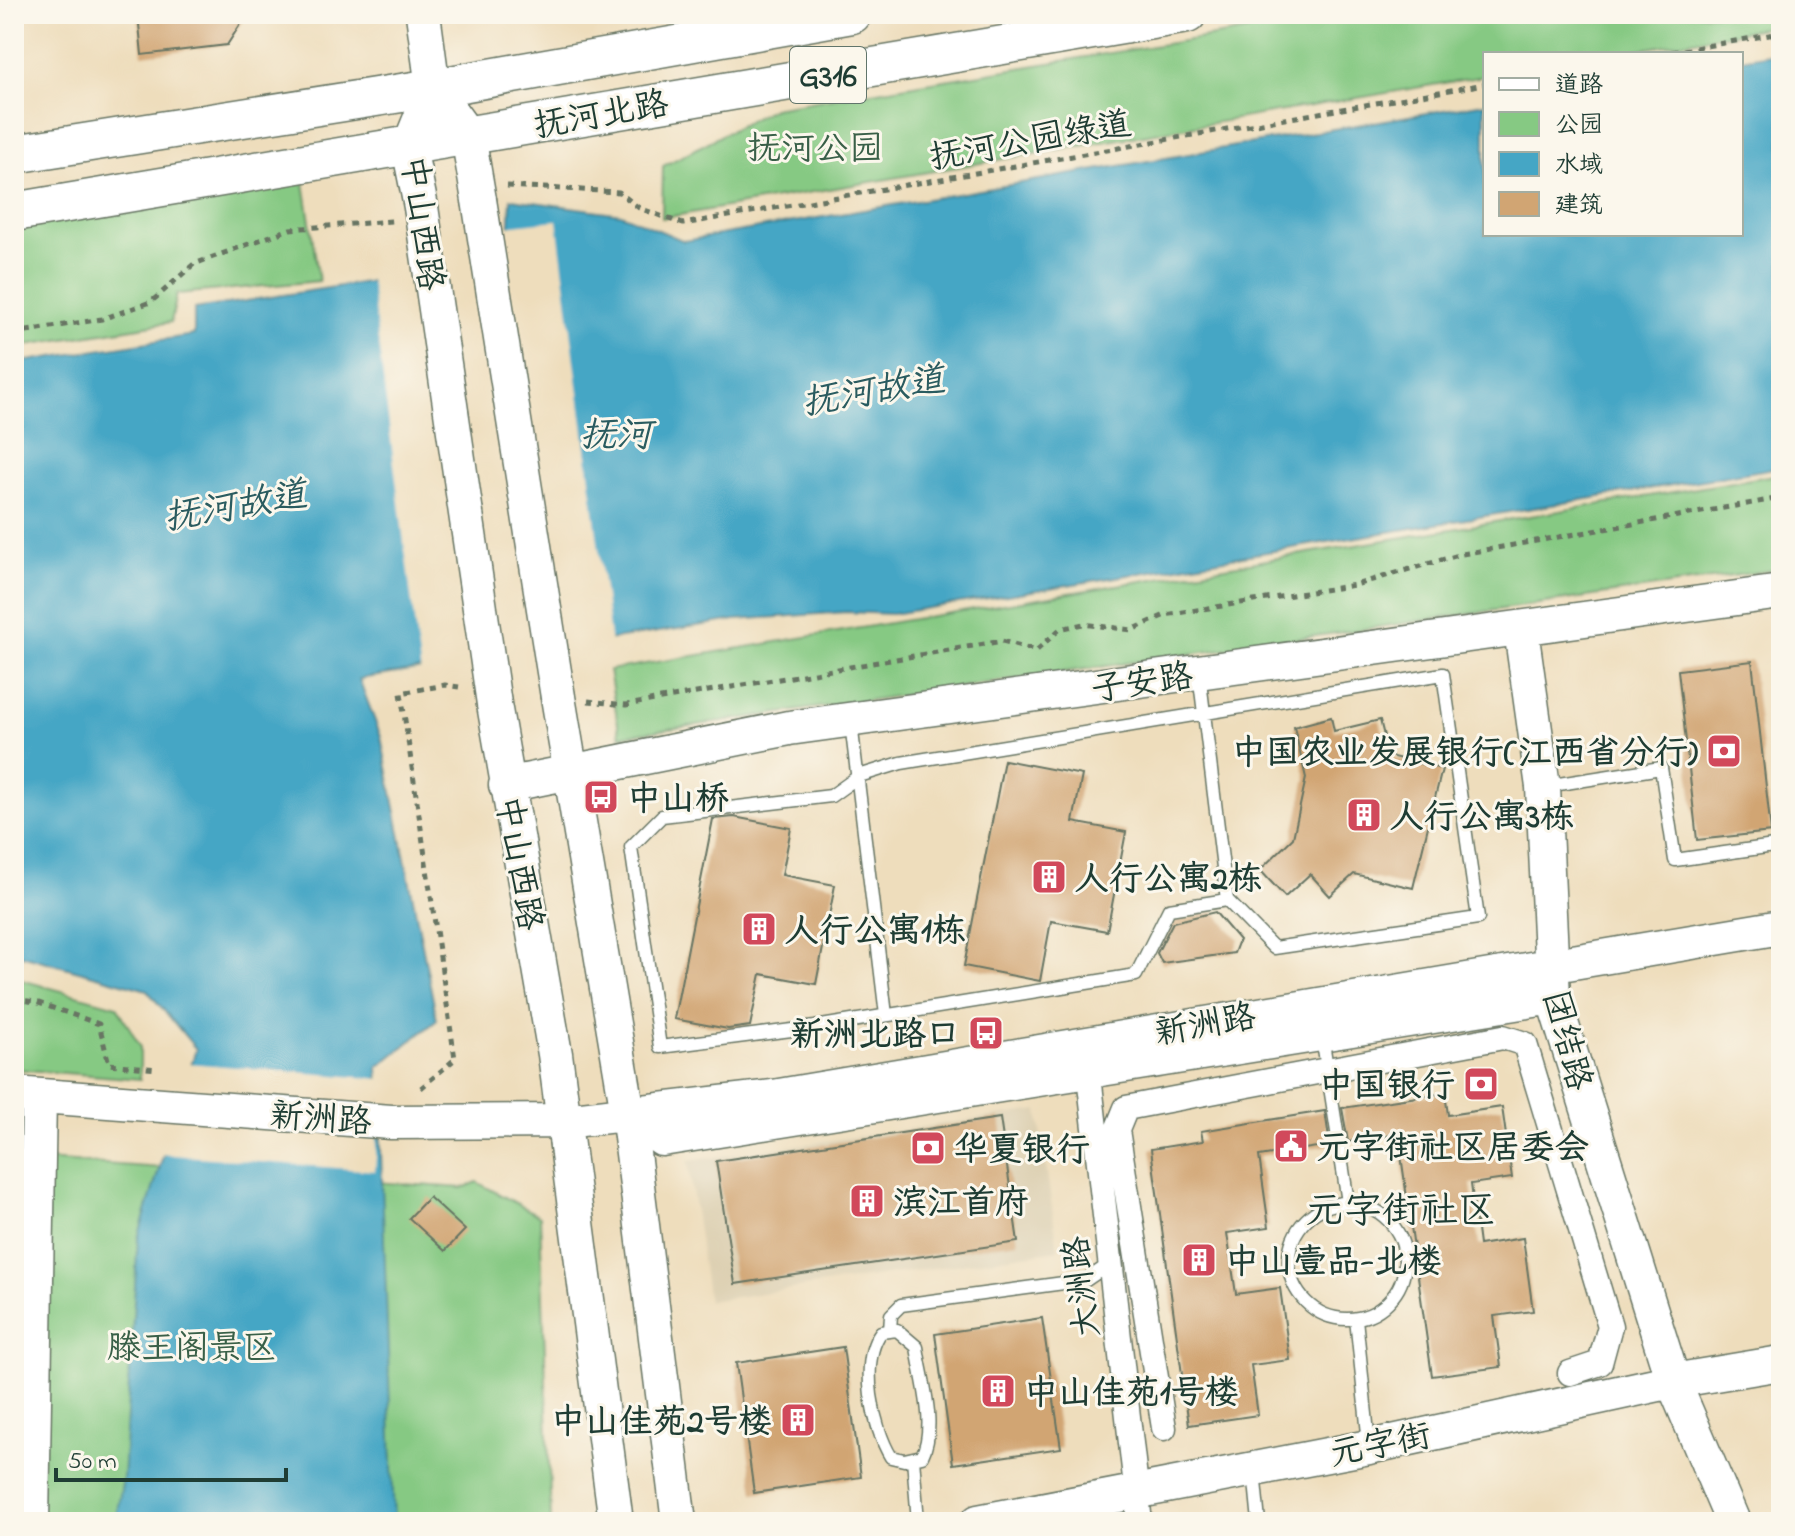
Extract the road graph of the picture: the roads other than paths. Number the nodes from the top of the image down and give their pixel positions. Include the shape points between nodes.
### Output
1 (423, 14) edge
2 (852, 14) edge
3 (1187, 14) edge
4 (433, 88) junction
5 (468, 136) junction
6 (409, 147) junction
7 (14, 154) edge
8 (14, 212) edge
9 (1781, 592) edge
10 (1521, 630) junction
11 (1199, 673) junction
12 (1204, 713) junction
13 (851, 720) junction
14 (570, 772) junction
15 (859, 776) junction
16 (506, 785) junction
17 (1543, 787) junction
18 (1781, 845) edge
19 (1227, 900) junction
20 (1781, 927) edge
21 (1551, 963) junction
22 (1553, 997) junction
23 (886, 1015) junction
24 (1322, 1035) junction
25 (1087, 1059) junction
26 (1327, 1071) junction
27 (26, 1096) edge
28 (628, 1113) junction
29 (564, 1121) junction
30 (1348, 1202) junction
31 (1111, 1263) junction
32 (1356, 1319) junction
33 (890, 1331) junction
34 (1781, 1363) edge
35 (1570, 1373) dead end
36 (1673, 1381) junction
37 (1164, 1428) dead end
38 (1369, 1447) junction
39 (913, 1458) junction
40 (1254, 1468) junction
41 (1139, 1506) edge
42 (990, 1521) edge
43 (32, 1522) edge
44 (616, 1522) edge
45 (679, 1522) edge
46 (918, 1522) edge
47 (1259, 1522) edge
48 (1733, 1522) edge

1 - 4 main road
2 - 4 main road, 抚河北路 / G316
3 - 5 main road, 抚河北路 / G316
4 - 5 main road, 中山西路
4 - 6 main road, 中山西路
4 - 7 main road, 抚河北路 / G316
5 - 6 main road, 抚河北路
5 - 14 main road, 中山西路, bridge via 490,193
6 - 8 main road, 抚河北路
6 - 16 main road, 中山西路, bridge via 411,214
9 - 10 main road, 子安路
10 - 11 main road, 子安路
10 - 17 main road, 团结路
11 - 12 lane
11 - 13 main road, 子安路
12 - 15 lane via 901,763
12 - 19 lane
12 - 19 lane via 1443,674 1478,918 1274,948
13 - 14 main road, 子安路
13 - 15 lane
14 - 16 main road, 子安路
14 - 28 main road, 中山西路
15 - 23 lane
15 - 23 lane via 831,796 662,816 631,847 660,1047
16 - 29 main road, 中山西路
17 - 18 lane via 1661,768 1675,860
17 - 21 main road, 团结路
19 - 23 lane via 1169,909 1136,975
20 - 21 main road, 新洲路
21 - 22 main road, 团结路
21 - 25 main road, 新洲路
22 - 24 main road, 新洲路
22 - 36 main road, 团结路
24 - 25 main road, 新洲路
24 - 26 lane
25 - 28 main road, 新洲路
25 - 31 street, 大洲路
26 - 30 lane
26 - 35 street via 1503,1037 1525,1044 1610,1326 1600,1363
26 - 37 street via 1126,1108 1117,1130
27 - 29 main road, 新洲路 via 391,1122
27 - 43 main road
28 - 29 main road, 新洲路
28 - 45 main road, 中山西路
29 - 44 main road, 中山西路
30 - 32 lane via 1383,1214 1403,1245 1405,1264 1390,1300
30 - 32 lane via 1313,1213 1292,1243 1289,1262 1292,1281 1318,1311 1336,1319
31 - 33 lane via 1086,1280 901,1305 891,1315
31 - 41 street, 大洲路
32 - 38 lane
33 - 39 lane via 897,1330 917,1347 928,1443 922,1456
33 - 39 lane via 881,1332 868,1360 879,1438 891,1457
34 - 36 main road, 元字街
36 - 38 main road, 元字街
36 - 48 main road, 团结路
38 - 40 main road, 元字街
39 - 46 lane
40 - 41 main road, 元字街
40 - 47 lane
41 - 42 main road, 元字街

